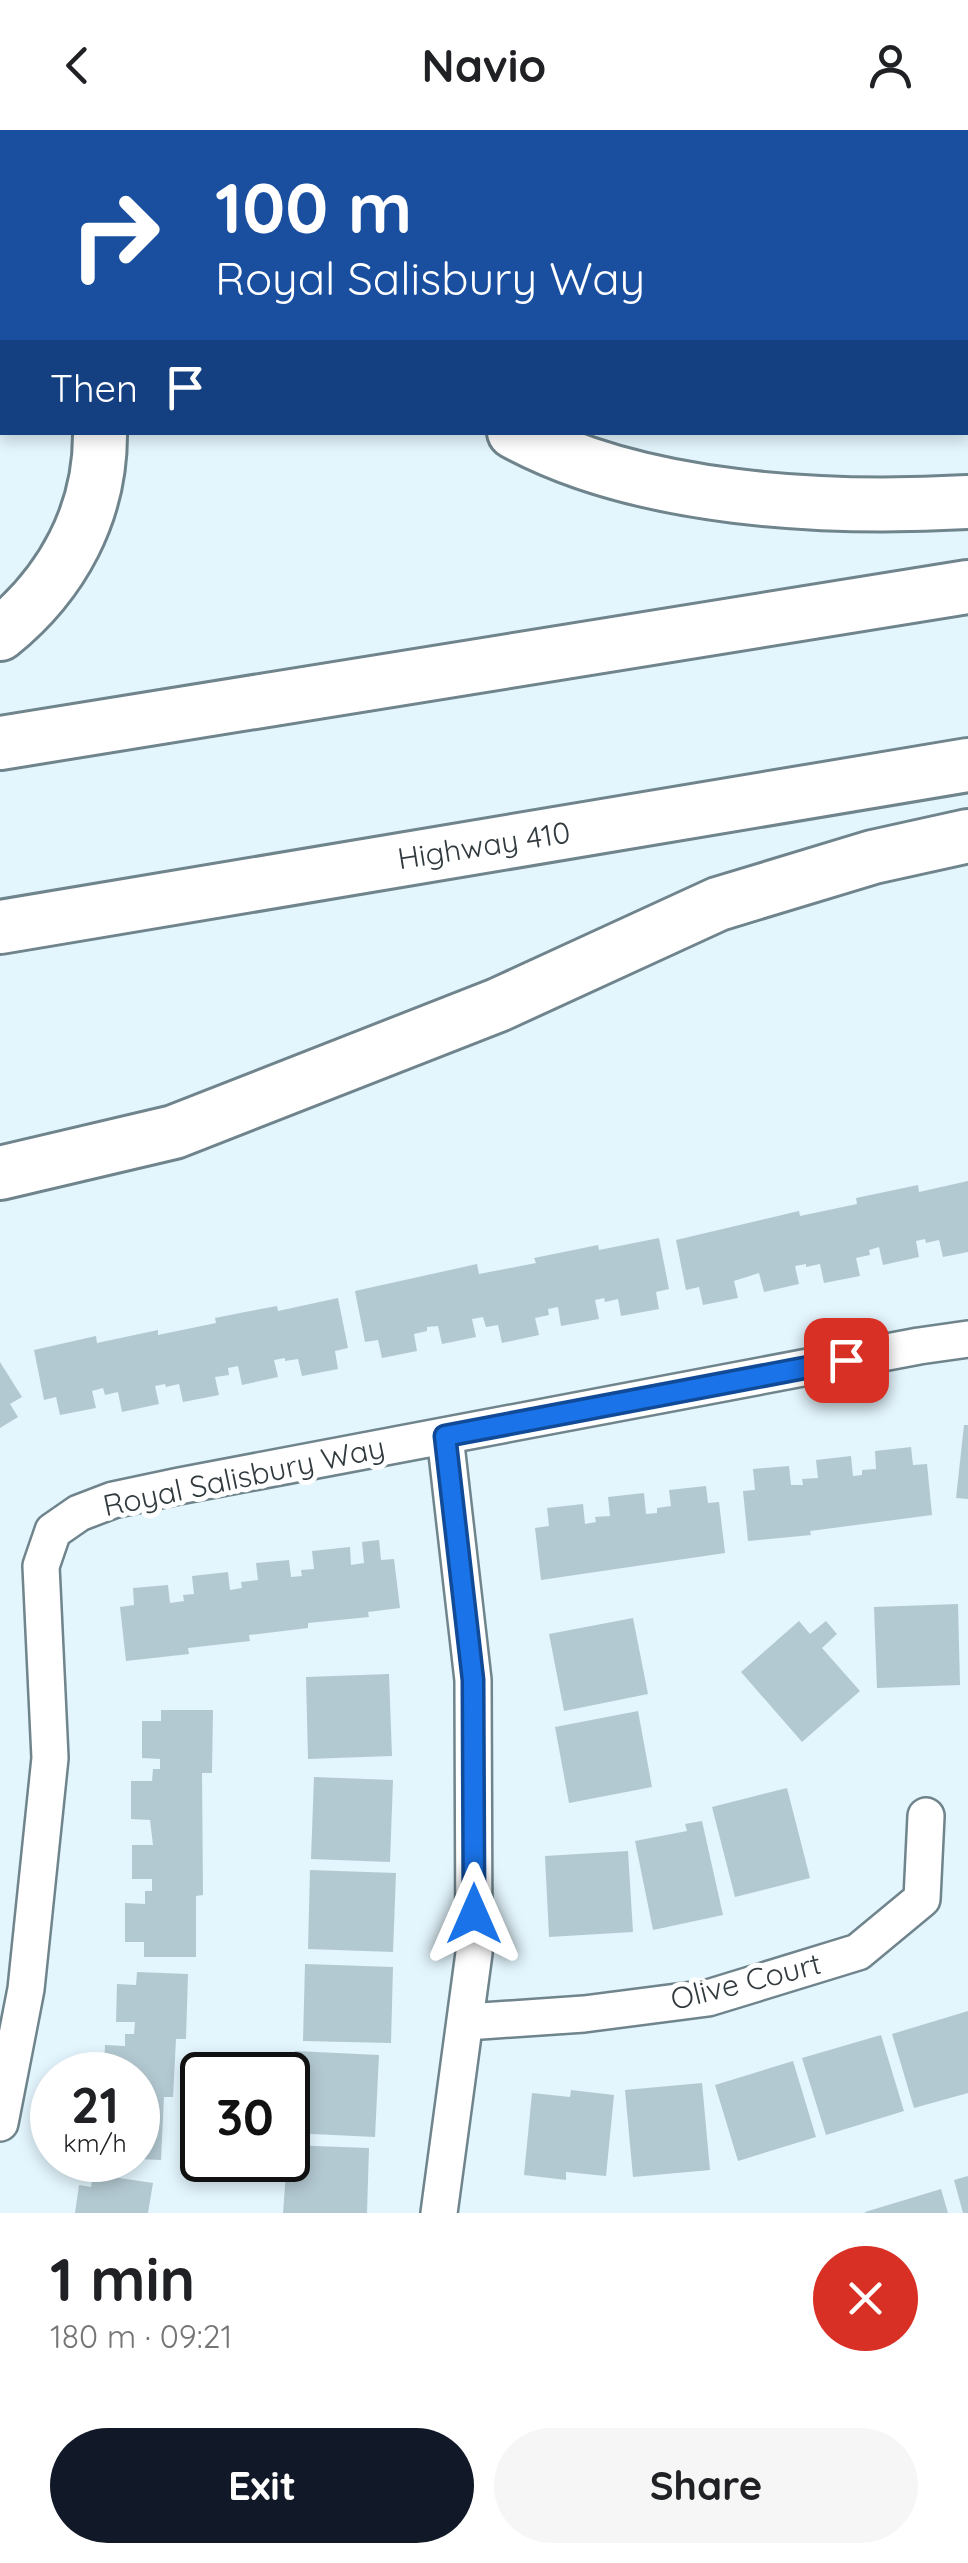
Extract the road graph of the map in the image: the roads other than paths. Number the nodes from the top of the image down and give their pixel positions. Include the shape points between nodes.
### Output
1 (100, 435) edge
2 (520, 435) edge
3 (968, 502) edge
4 (968, 587) edge
5 (0, 634) edge
6 (0, 744) edge
7 (968, 765) edge
8 (968, 836) edge
9 (0, 927) edge
10 (0, 1172) edge
11 (968, 1339) edge
12 (445, 1436) junction
13 (926, 1816) dead end
14 (467, 2022) junction
15 (0, 2123) edge
16 (440, 2213) edge

1 - 5 highway via 94,494 72,551
2 - 3 highway via 618,473 693,488 794,501
4 - 6 highway
7 - 9 highway, Highway 410
8 - 10 highway via 718,904 481,1012 174,1132
11 - 12 street, Royal Salisbury Way
12 - 14 street via 473,1680 474,1953
12 - 15 street, Royal Salisbury Way via 113,1500 54,1532 41,1566 50,1758 26,1989
13 - 14 street, Olive Court via 922,1899 858,1952 708,1998
14 - 16 street

